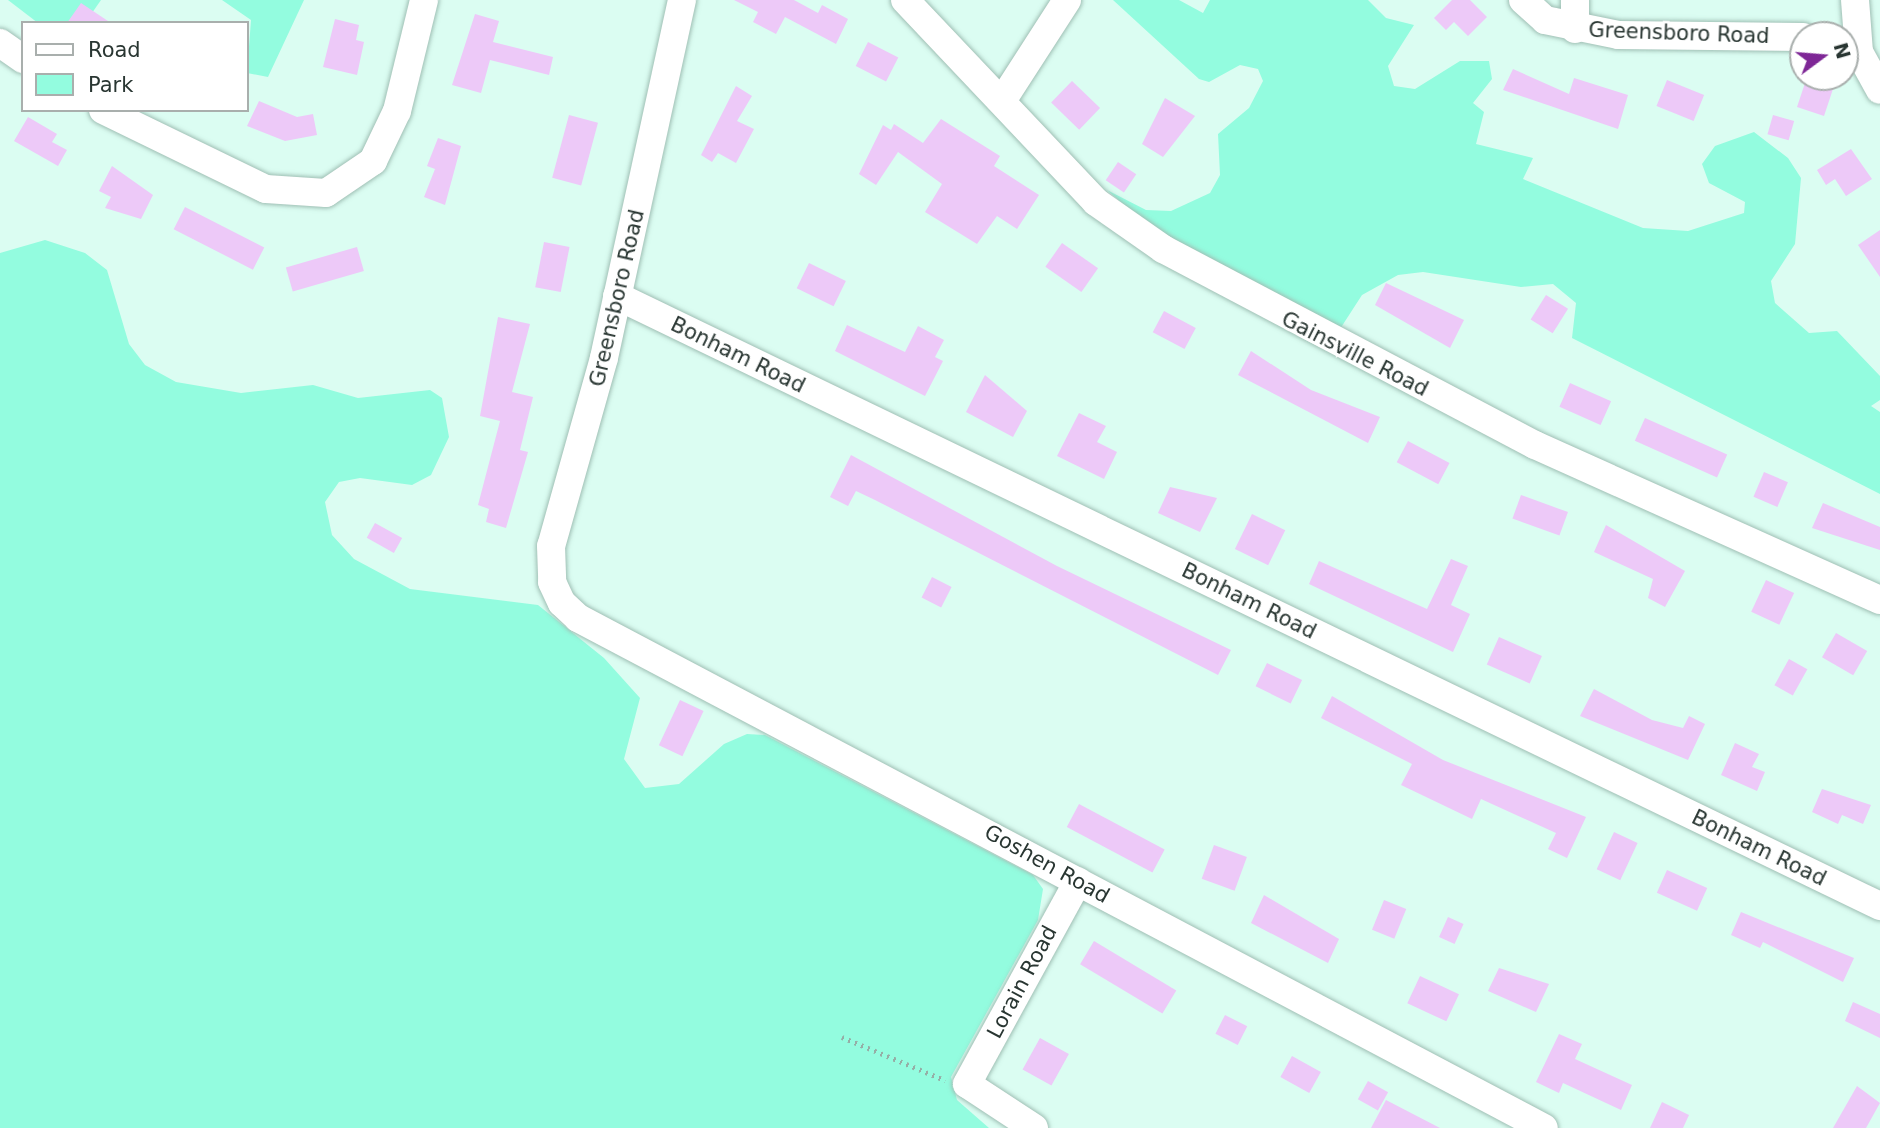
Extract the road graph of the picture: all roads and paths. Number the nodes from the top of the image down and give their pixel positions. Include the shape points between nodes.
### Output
1 (424, 0) edge
2 (681, 0) edge
3 (905, 0) edge
4 (1067, 0) edge
5 (1523, 0) edge
6 (1575, 0) edge
7 (1855, 0) edge
8 (1847, 21) edge
9 (1575, 29) junction
10 (1789, 37) edge
11 (0, 43) edge
12 (21, 58) edge
13 (1859, 58) edge
14 (1880, 90) edge
15 (1002, 101) junction
16 (107, 112) edge
17 (617, 296) junction
18 (556, 593) joint
19 (1880, 600) edge
20 (1078, 881) junction
21 (1880, 906) edge
22 (842, 1037) dead end
23 (967, 1084) junction
24 (1034, 1128) edge
25 (1544, 1128) edge

1 - 16 street via 397,111 373,161 358,177 326,193 266,189
2 - 17 street, Greensboro Road
3 - 15 street, Gainsville Road
4 - 15 street
5 - 9 street, Greensboro Road via 1545,20
6 - 9 street
7 - 8 street
9 - 10 street, Greensboro Road
11 - 12 street
13 - 14 street
15 - 19 street, Gainsville Road via 1096,202 1229,289 1535,445
17 - 18 street, Greensboro Road via 551,546
17 - 21 street, Bonham Road
18 - 20 street, Goshen Road via 579,618
20 - 23 street, Lorain Road
20 - 25 street, Goshen Road
22 - 23 path
23 - 24 street

